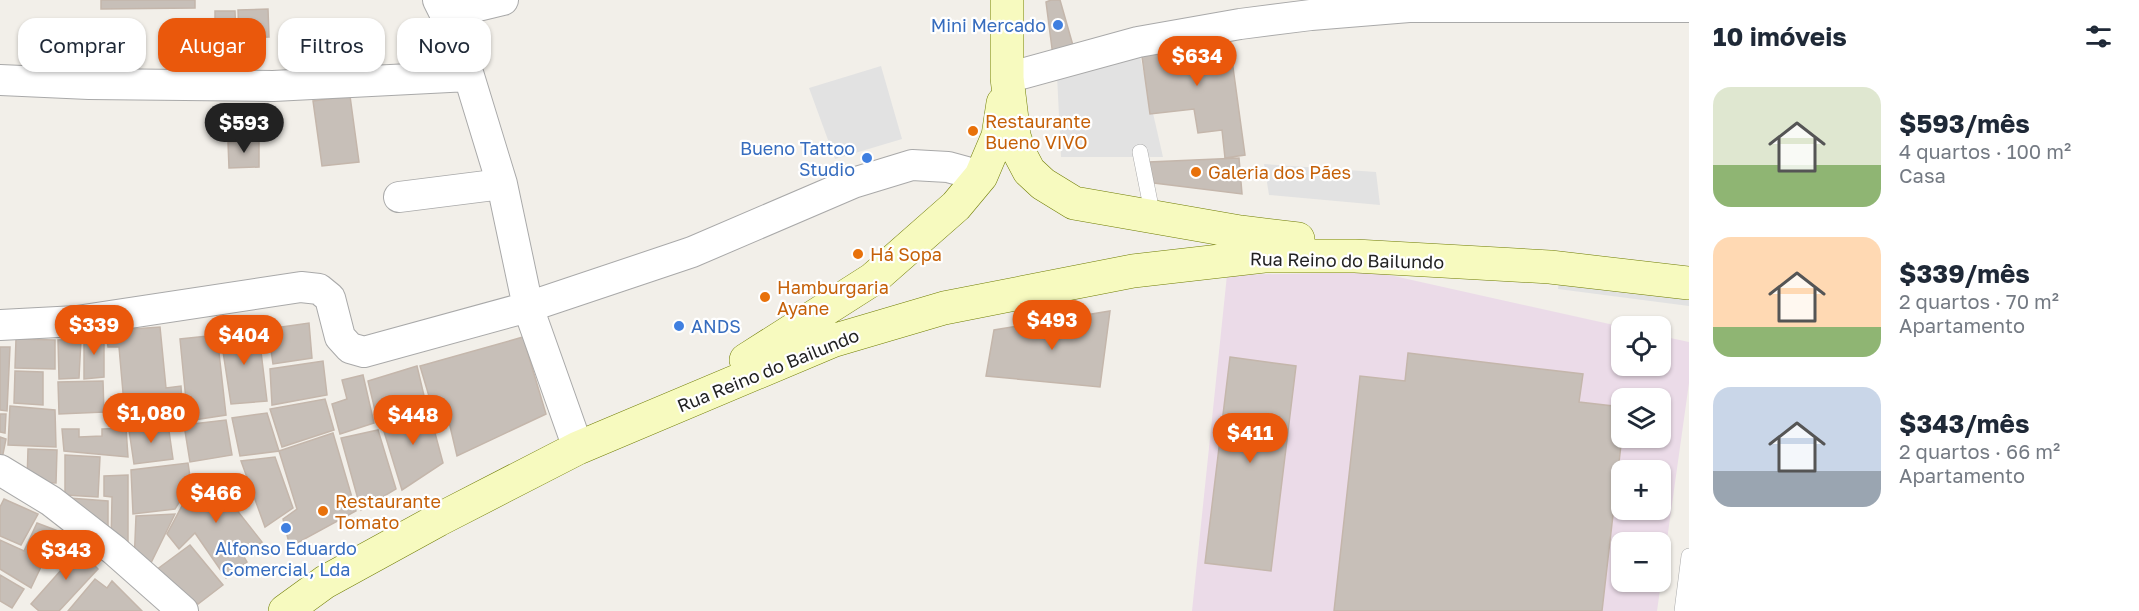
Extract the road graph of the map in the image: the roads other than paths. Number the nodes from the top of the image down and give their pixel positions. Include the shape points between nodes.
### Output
1 (503, 0) edge
2 (1007, 0) edge
3 (442, 7) edge
4 (1689, 7) edge
5 (469, 76) junction
6 (1007, 78) junction
7 (0, 80) edge
8 (1140, 152) dead end
9 (981, 176) junction
10 (502, 184) junction
11 (399, 197) dead end
12 (1074, 203) junction
13 (1153, 217) junction
14 (1550, 267) junction
15 (1689, 283) edge
16 (528, 308) junction
17 (0, 325) edge
18 (680, 404) junction
19 (578, 448) junction
20 (0, 470) edge
21 (1689, 556) edge
22 (1685, 601) edge
23 (183, 611) edge
24 (285, 611) edge

1 - 3 street
2 - 6 main road
3 - 5 street
4 - 6 street via 1409,7 1311,15 1138,42
5 - 7 street via 273,86
5 - 10 street
6 - 9 main road via 998,135
6 - 12 main road via 1014,136 1029,171
8 - 13 lane
9 - 12 main road
9 - 16 street via 948,167 912,165 853,183 692,252
9 - 18 main road via 956,206 873,279
10 - 11 street
10 - 16 street
12 - 13 main road
13 - 14 main road via 1240,232
14 - 15 main road, Rua Reino do Bailundo
14 - 18 main road, Rua Reino do Bailundo via 1354,256 1264,256 1133,271 944,308 832,340
16 - 17 street via 364,352 350,348 340,337 330,298 319,289 301,287 76,321
16 - 19 street
18 - 19 main road, Rua Reino do Bailundo
19 - 24 main road, Rua Reino do Bailundo via 325,582
20 - 23 street via 51,501
21 - 22 lane

